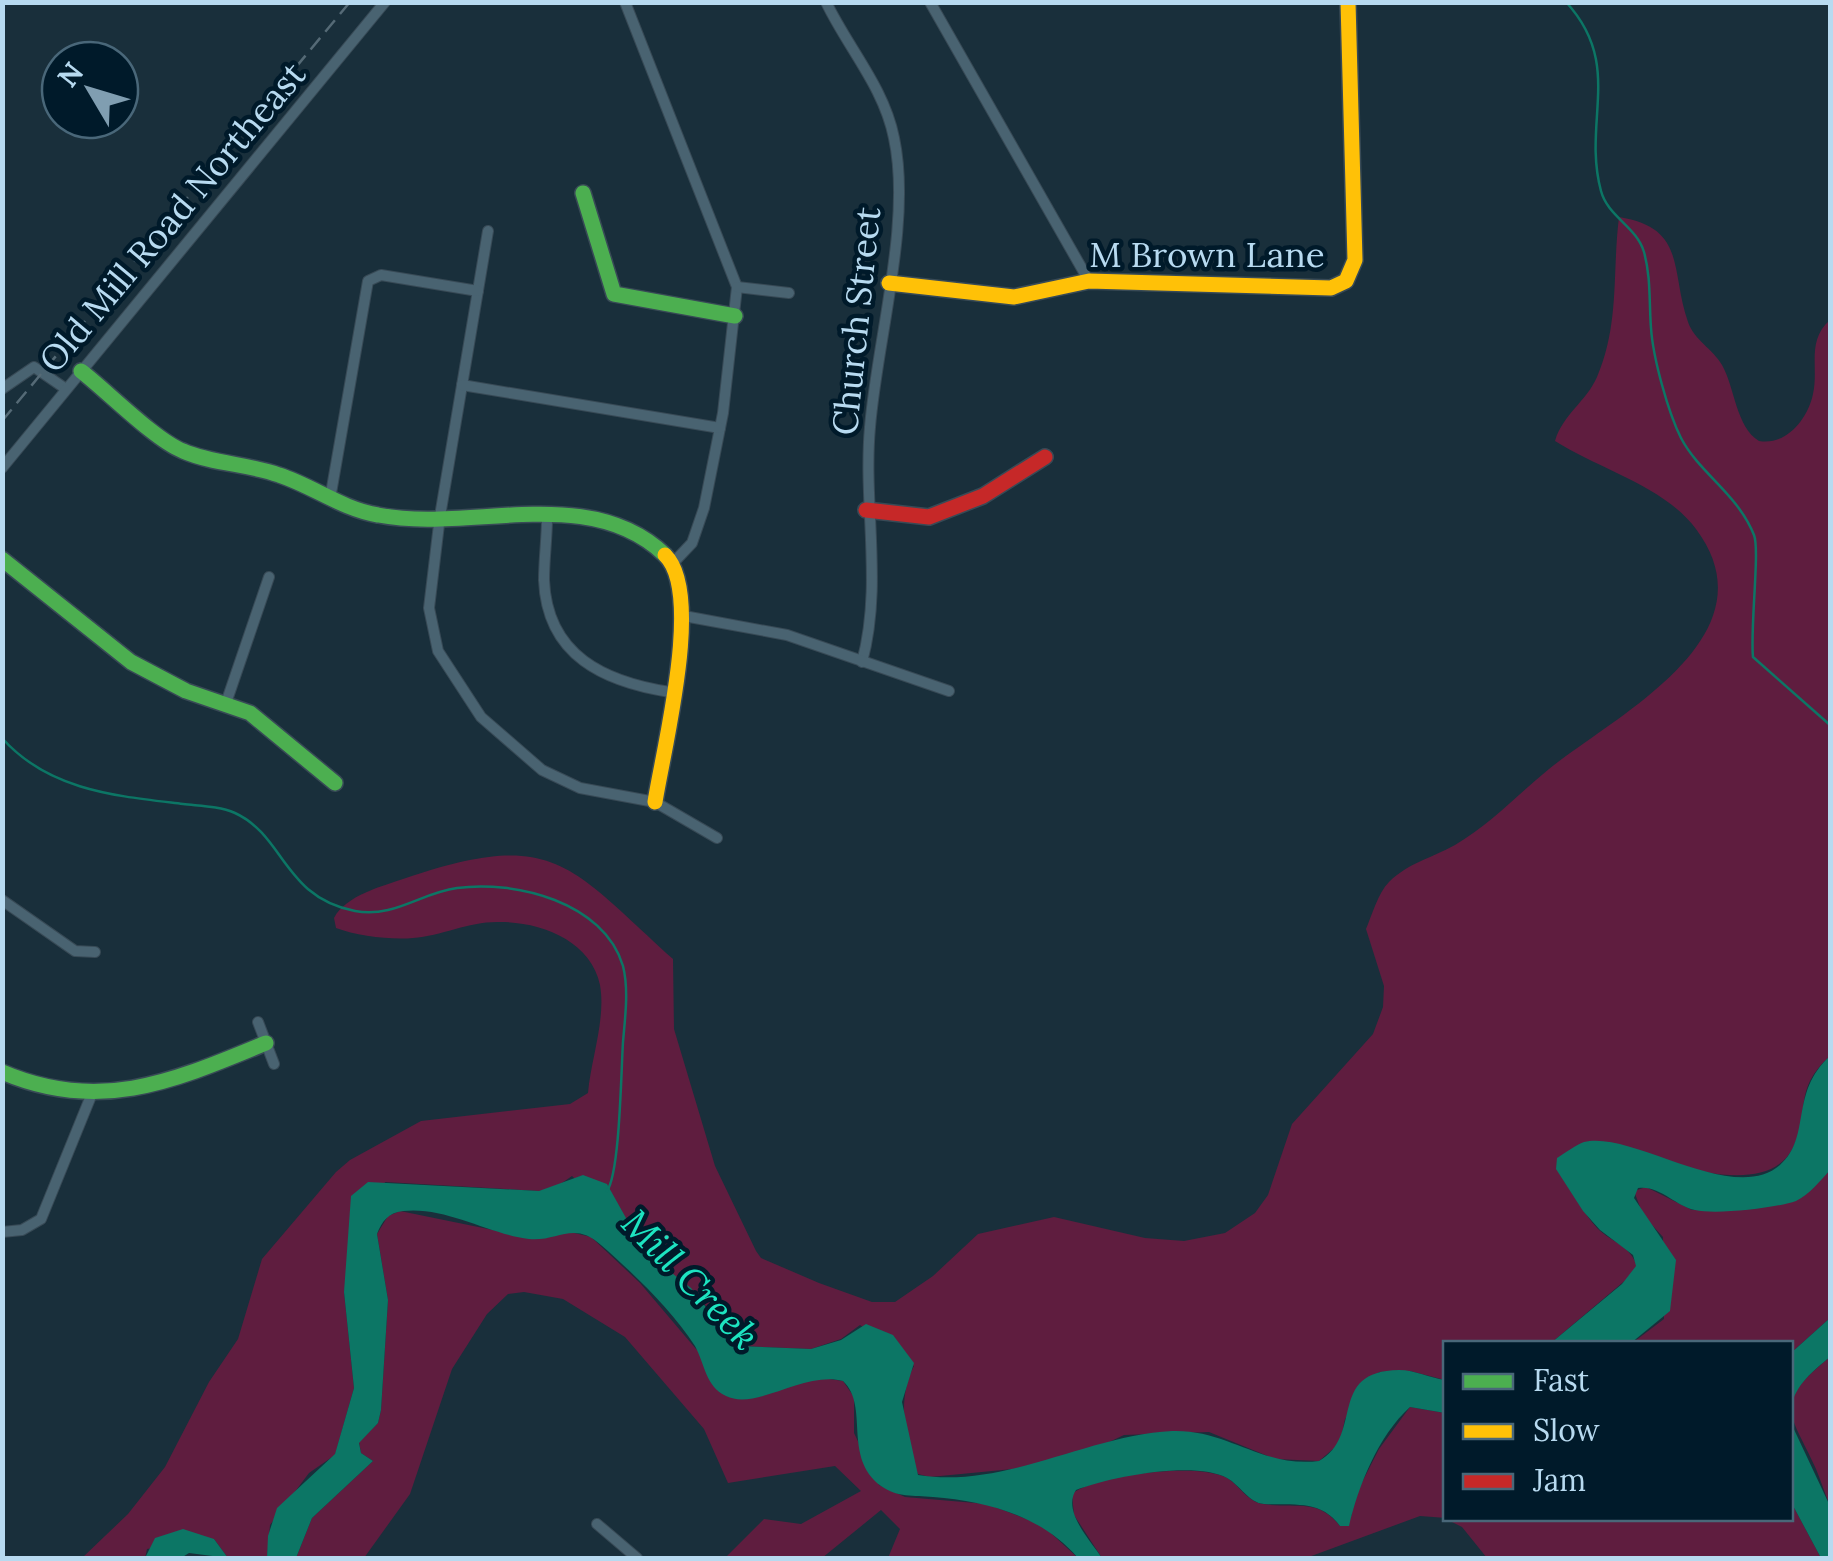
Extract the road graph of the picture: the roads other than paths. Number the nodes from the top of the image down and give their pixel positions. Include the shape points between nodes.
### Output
1 (385, 2) edge
2 (625, 2) edge
3 (826, 2) edge
4 (930, 2) edge
5 (1348, 2) edge
6 (583, 193) dead end
7 (488, 231) dead end
8 (1089, 282) junction
9 (889, 283) junction
10 (737, 287) junction
11 (478, 291) junction
12 (789, 292) dead end
13 (735, 316) junction
14 (81, 371) junction
15 (462, 385) junction
16 (66, 389) junction
17 (2, 390) edge
18 (720, 428) junction
19 (1044, 457) dead end
20 (2, 468) edge
21 (330, 499) junction
22 (866, 510) junction
23 (440, 516) junction
24 (547, 518) junction
25 (2, 559) edge
26 (673, 563) junction
27 (269, 577) dead end
28 (684, 616) junction
29 (862, 662) junction
30 (949, 691) dead end
31 (670, 692) junction
32 (226, 703) junction
33 (335, 783) dead end
34 (655, 802) junction
35 (717, 838) dead end
36 (2, 900) edge
37 (95, 952) dead end
38 (258, 1022) dead end
39 (266, 1043) junction
40 (274, 1064) dead end
41 (2, 1072) edge
42 (91, 1096) junction
43 (2, 1232) edge
44 (597, 1524) dead end
45 (637, 1558) edge

1 - 14 street, Old Mill Road Northeast
2 - 10 street
3 - 9 street, Church Street via 869,73 894,137 899,180
4 - 8 street
5 - 8 street, M Brown Lane via 1354,260 1346,281 1331,288
6 - 13 street via 614,294
7 - 11 street
8 - 9 street, M Brown Lane via 1014,298
9 - 22 street, Church Street
10 - 12 street
10 - 13 street
11 - 15 street
11 - 21 street via 380,275 368,280
13 - 18 street
14 - 16 street, Old Mill Road Northeast
14 - 21 street via 181,452 266,470
15 - 18 street
15 - 23 street
16 - 17 street via 34,367
16 - 20 street, Old Mill Road Northeast
18 - 26 street via 692,543
19 - 22 street via 983,496 929,517
21 - 23 street via 395,519
22 - 29 street, Church Street via 872,587
23 - 24 street
23 - 34 street via 432,630 447,671 480,717 558,780
24 - 26 street via 606,522 650,541
24 - 31 street via 544,581 553,618 573,652 599,675
25 - 32 street via 143,670
26 - 28 street
27 - 32 street
28 - 29 street via 750,624
28 - 31 street
29 - 30 street
31 - 34 street
32 - 33 street via 271,726
34 - 35 street
36 - 37 street via 75,951
38 - 39 street
39 - 40 street
39 - 42 street via 150,1087
41 - 42 street via 56,1092
42 - 43 street via 41,1219
44 - 45 street

